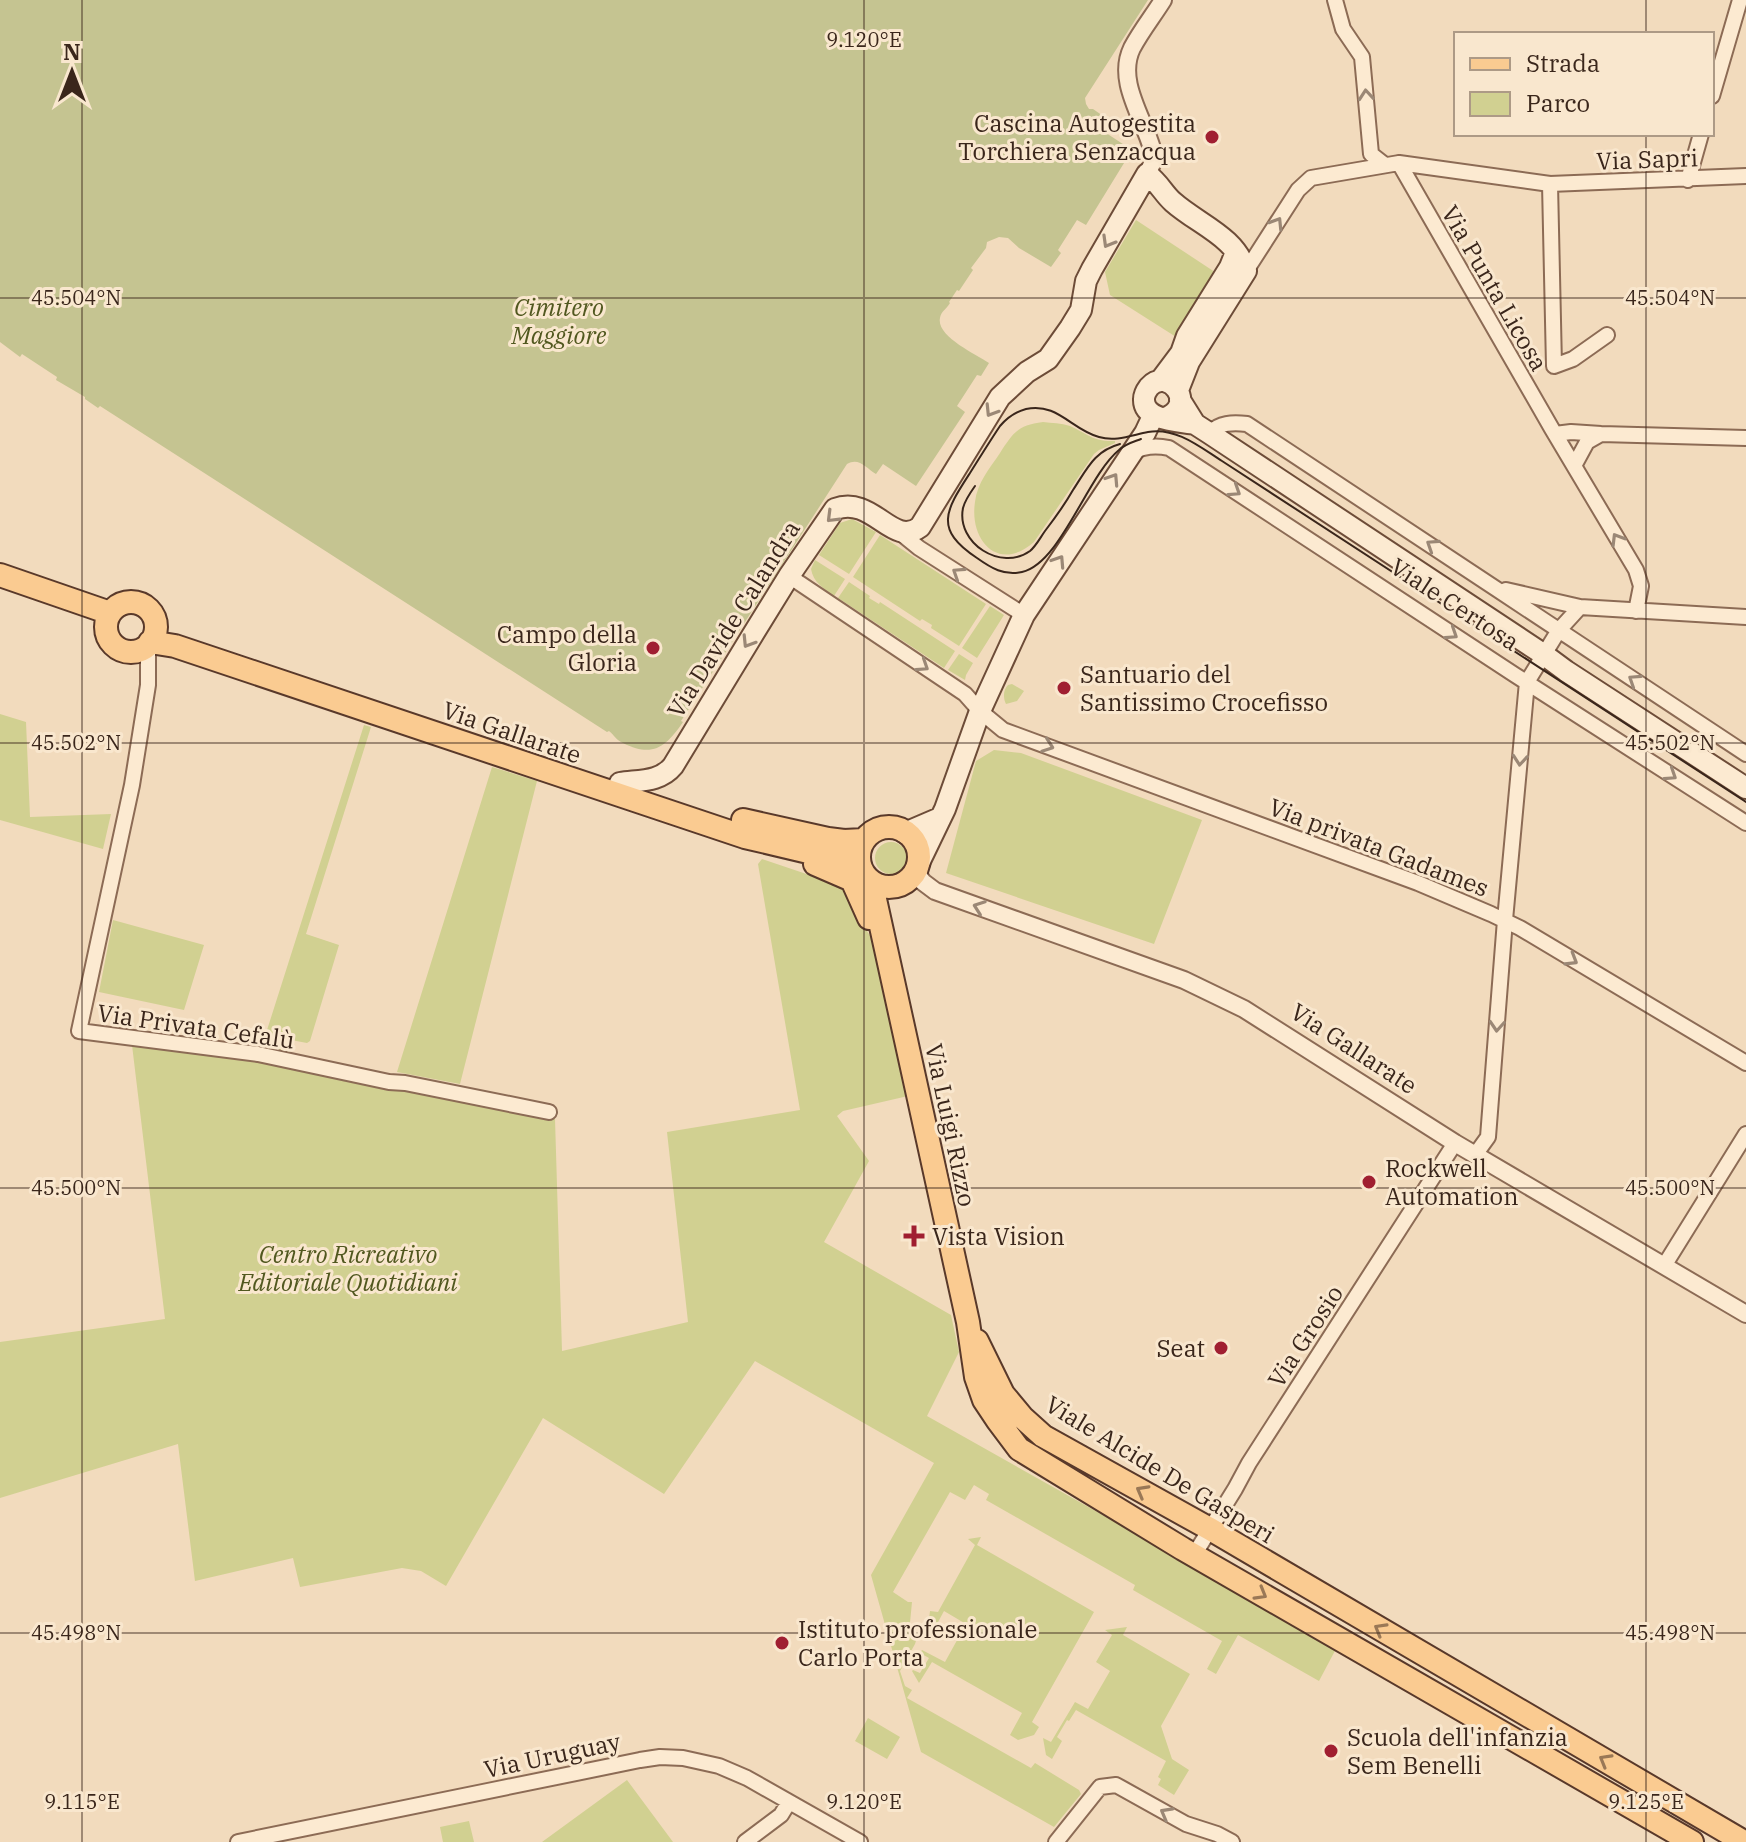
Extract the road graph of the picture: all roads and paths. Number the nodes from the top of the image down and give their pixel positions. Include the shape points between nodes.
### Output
1 (1163, 0) edge
2 (1335, 0) edge
3 (1740, 0) edge
4 (1714, 89) edge
5 (1700, 136) edge
6 (1392, 164) junction
7 (1151, 167) junction
8 (1746, 176) edge
9 (1688, 180) junction
10 (1550, 184) junction
11 (1236, 252) junction
12 (1246, 271) junction
13 (1607, 335) dead end
14 (1173, 391) junction
15 (1159, 417) junction
16 (1202, 429) junction
17 (1555, 434) junction
18 (1601, 434) junction
19 (1746, 438) edge
20 (1131, 452) junction
21 (1574, 466) junction
22 (895, 529) junction
23 (0, 575) edge
24 (789, 576) junction
25 (0, 587) edge
26 (1498, 588) junction
27 (1580, 607) junction
28 (1636, 611) junction
29 (1024, 615) junction
30 (1746, 617) edge
31 (108, 621) junction
32 (1559, 630) junction
33 (152, 639) junction
34 (1543, 654) junction
35 (1527, 682) junction
36 (980, 711) junction
37 (1746, 754) edge
38 (620, 783) junction
39 (1746, 788) edge
40 (940, 818) junction
41 (1746, 823) edge
42 (905, 833) junction
43 (745, 837) junction
44 (864, 840) junction
45 (865, 872) junction
46 (912, 873) junction
47 (1505, 920) junction
48 (884, 938) junction
49 (1746, 1063) edge
50 (549, 1112) dead end
51 (1746, 1134) edge
52 (1455, 1143) junction
53 (1475, 1155) junction
54 (1664, 1266) junction
55 (1746, 1314) edge
56 (968, 1322) junction
57 (1210, 1529) junction
58 (1194, 1555) junction
59 (789, 1802) junction
60 (238, 1842) edge
61 (745, 1842) edge
62 (860, 1842) edge
63 (1056, 1842) edge
64 (1232, 1842) edge
65 (1692, 1842) edge
66 (1744, 1842) edge

1 - 7 street via 1128,61 1132,93 1153,150
6 -> 2 street, Via Punta Licosa via 1371,154 1362,57 1343,29
3 - 4 street
5 - 9 street
6 - 10 street, Via Sapri
12 -> 6 street, Via Sapri via 1304,183
6 - 17 street, Via Punta Licosa
7 - 11 main road via 1171,201
7 -> 22 main road via 1092,269 1081,310 1070,328 1048,359 1000,397 920,527 909,532
8 - 9 street, Via Sapri
9 - 10 street, Via Sapri
10 - 13 street via 1554,366
11 - 12 main road
11 - 14 main road via 1187,336
12 - 14 main road
14 - 15 main road via 1176,412
14 - 15 main road via 1150,385 1144,394 1144,405
14 - 16 main road, Viale Certosa
15 - 16 main road, Viale Certosa
15 - 20 main road
26 -> 16 street, Viale Certosa via 1247,424
16 - 34 main road, Viale Certosa
17 - 18 street
17 - 21 street, Via Punta Licosa
18 - 19 street
18 - 21 street via 1587,442
29 -> 20 main road
20 -> 35 street, Viale Certosa via 1169,448
28 -> 21 street, Via Punta Licosa via 1640,580
22 -> 24 main road, Via Davide Calandra via 859,507 835,509
29 -> 22 street
23 - 31 main road, Via Gallarate
24 -> 36 street, Via privata Gadames via 965,694
24 -> 38 main road, Via Davide Calandra via 673,766 657,778
25 - 31 main road, Via Gallarate
26 - 27 street, Viale Certosa
26 - 32 street, Viale Certosa
27 - 28 street
27 - 32 street, Viale Certosa
28 - 30 street
29 - 36 main road
31 - 33 main road, Via Gallarate via 112,644 125,652 138,652
31 - 33 main road, Via Gallarate via 115,607 139,603 155,618
32 - 34 street
37 -> 32 street, Viale Certosa
33 - 38 main road, Via Gallarate
33 - 43 main road, Via Gallarate
33 - 50 street, Via Privata Cefalù via 132,785 79,1031 258,1054
34 - 35 street
34 - 39 main road, Viale Certosa
35 -> 41 street, Viale Certosa
35 -> 47 street
36 - 40 main road
36 -> 47 street, Via privata Gadames via 1003,730
38 - 44 main road, Via Gallarate via 749,822 828,839
40 - 42 main road
40 - 46 main road
42 - 44 main road, Via Gallarate via 883,828
42 - 46 main road via 917,847
43 - 45 main road, Via Gallarate
43 - 48 main road via 852,880 869,920
44 - 45 main road
45 - 46 main road, Via Gallarate via 887,887
45 - 48 main road, Via Luigi Rizzo
46 - 48 main road
52 -> 46 street, Via Gallarate via 1244,1009 1184,980 935,891
47 -> 49 street, Via privata Gadames
47 -> 53 street via 1488,1137
48 - 56 main road, Via Luigi Rizzo
51 - 54 street
52 - 53 street, Via Gallarate
52 - 57 street, Via Grosio
53 - 54 street, Via Gallarate
54 - 55 street, Via Gallarate
57 -> 56 main road, Viale Alcide De Gasperi via 1043,1436 1003,1394
56 - 58 main road via 984,1400 1019,1449
57 - 58 street, Via Grosio
66 -> 57 main road, Viale Alcide De Gasperi
58 -> 65 main road
59 - 60 street, Via Uruguay via 719,1766 656,1757
59 - 61 street via 781,1815
59 - 62 street, Via Uruguay
64 -> 63 street via 1186,1824 1116,1785 1100,1787

